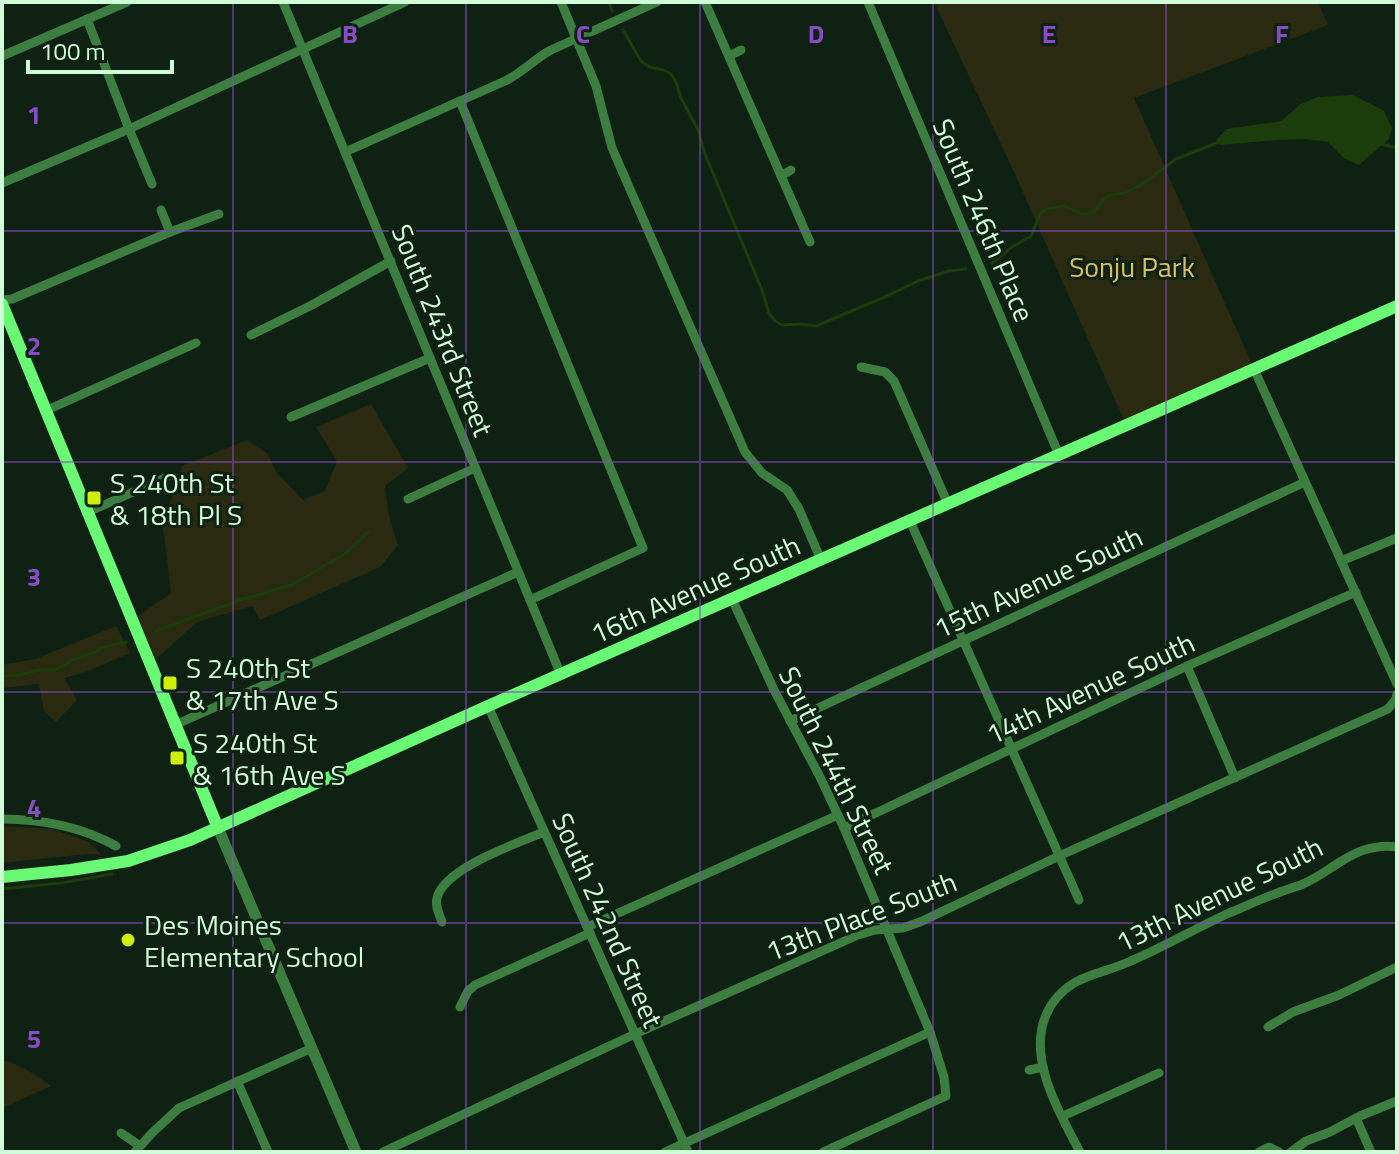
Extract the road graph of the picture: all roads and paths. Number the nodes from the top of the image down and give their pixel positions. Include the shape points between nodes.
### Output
1 (127, 2) edge
2 (283, 2) edge
3 (405, 2) edge
4 (561, 2) edge
5 (657, 2) edge
6 (705, 2) edge
7 (868, 2) edge
8 (87, 19) junction
9 (576, 38) junction
10 (303, 50) junction
11 (741, 50) dead end
12 (2, 56) edge
13 (729, 56) junction
14 (460, 101) junction
15 (129, 129) junction
16 (345, 152) junction
17 (791, 170) dead end
18 (781, 176) junction
19 (2, 183) edge
20 (152, 184) dead end
21 (161, 210) dead end
22 (219, 214) dead end
23 (170, 232) junction
24 (810, 242) dead end
25 (391, 261) junction
26 (2, 302) edge
27 (1397, 306) edge
28 (693, 308) dead end
29 (683, 312) junction
30 (251, 335) dead end
31 (196, 343) dead end
32 (430, 358) junction
33 (861, 367) dead end
34 (1254, 369) junction
35 (45, 411) junction
36 (291, 417) dead end
37 (1059, 455) junction
38 (475, 468) junction
39 (167, 477) dead end
40 (1305, 482) junction
41 (408, 499) dead end
42 (948, 504) junction
43 (88, 512) junction
44 (910, 521) junction
45 (1397, 538) edge
46 (821, 560) junction
47 (1341, 561) junction
48 (518, 572) junction
49 (1356, 592) junction
50 (732, 599) junction
51 (530, 600) junction
52 (963, 641) junction
53 (1187, 666) junction
54 (561, 675) junction
55 (1397, 684) edge
56 (1397, 696) edge
57 (488, 706) junction
58 (790, 721) junction
59 (177, 724) junction
60 (1011, 748) junction
61 (1235, 778) junction
62 (838, 815) junction
63 (2, 819) edge
64 (218, 828) junction
65 (844, 828) junction
66 (544, 832) junction
67 (116, 846) dead end
68 (1397, 847) edge
69 (1059, 856) junction
70 (2, 877) edge
71 (1079, 900) dead end
72 (442, 922) dead end
73 (887, 928) junction
74 (588, 930) junction
75 (1397, 967) edge
76 (460, 1007) dead end
77 (1268, 1027) dead end
78 (930, 1032) junction
79 (635, 1034) junction
80 (312, 1048) junction
81 (1043, 1067) junction
82 (1029, 1070) dead end
83 (1159, 1073) dead end
84 (237, 1081) junction
85 (1397, 1101) edge
86 (1063, 1116) junction
87 (1356, 1118) junction
88 (121, 1133) dead end
89 (686, 1148) edge
90 (138, 1149) edge
91 (268, 1152) edge
92 (356, 1152) edge
93 (383, 1152) edge
94 (665, 1152) edge
95 (823, 1152) edge
96 (1080, 1152) edge
97 (1259, 1152) edge
98 (1279, 1152) edge
99 (1291, 1152) edge
100 (1371, 1152) edge

1 - 8 street
2 - 10 street, South 243rd Street
3 - 10 street
4 - 9 street
5 - 9 street
6 - 13 street
7 - 37 street, South 246th Place
8 - 12 street
8 - 15 street
9 - 14 street via 541,55 516,76
9 - 29 street via 600,98 612,148
10 - 15 street
10 - 16 street, South 243rd Street
11 - 13 street
13 - 18 street
14 - 16 street
14 - 51 street via 643,548
15 - 19 street
15 - 20 street
16 - 25 street, South 243rd Street
17 - 18 street
18 - 24 street
21 - 23 street
22 - 23 street
23 - 26 street
25 - 30 street
25 - 32 street, South 243rd Street
26 - 35 main road
27 - 34 main road, 16th Avenue South
28 - 29 street
29 - 46 street via 749,459 791,496
31 - 35 street
32 - 36 street
32 - 38 street, South 243rd Street
33 - 42 street via 885,372 894,381
34 - 37 main road, 16th Avenue South
34 - 40 street
35 - 43 main road
37 - 42 main road, 16th Avenue South
38 - 41 street
38 - 48 street, South 243rd Street
39 - 43 street
40 - 47 street
40 - 52 street, 15th Avenue South
42 - 44 main road, 16th Avenue South
43 - 59 main road
44 - 46 main road, 16th Avenue South
44 - 52 street
45 - 47 street
46 - 50 main road, 16th Avenue South
47 - 49 street
48 - 51 street, South 243rd Street
48 - 59 street
49 - 53 street, 14th Avenue South
49 - 55 street
50 - 54 main road, 16th Avenue South
50 - 58 street, South 244th Street
51 - 54 street, South 243rd Street
52 - 58 street, 15th Avenue South
52 - 60 street
53 - 60 street, 14th Avenue South
53 - 61 street
54 - 57 main road, 16th Avenue South
56 - 61 street, 13th Place South via 1388,709
57 - 64 main road, 16th Avenue South
57 - 66 street, South 242nd Street
58 - 62 street, South 244th Street
59 - 64 main road
60 - 65 street, 14th Avenue South
60 - 69 street
61 - 69 street, 13th Place South
62 - 65 street, South 244th Street
62 - 74 street
63 - 67 street via 64,825
64 - 70 main road, 16th Avenue South via 128,861
64 - 80 street
65 - 73 street, South 244th Street
66 - 72 street via 450,877 436,898
66 - 74 street, South 242nd Street
68 - 81 street, 13th Avenue South via 1357,852 1302,885 1082,979 1051,1004 1042,1024
69 - 71 street
69 - 73 street, 13th Place South via 920,922
73 - 78 street, South 244th Street
73 - 79 street, 13th Place South via 858,935
74 - 76 street via 475,985
74 - 79 street, South 242nd Street
75 - 77 street
78 - 89 street
78 - 95 street, South 244th Street via 946,1096
79 - 89 street, South 242nd Street
79 - 93 street, 13th Place South
80 - 84 street
80 - 92 street
81 - 82 street
81 - 86 street
83 - 86 street
84 - 90 street via 179,1108
84 - 91 street
85 - 87 street
86 - 96 street
87 - 99 street
87 - 100 street
88 - 90 street
89 - 94 street
97 - 98 street via 1269,1147

